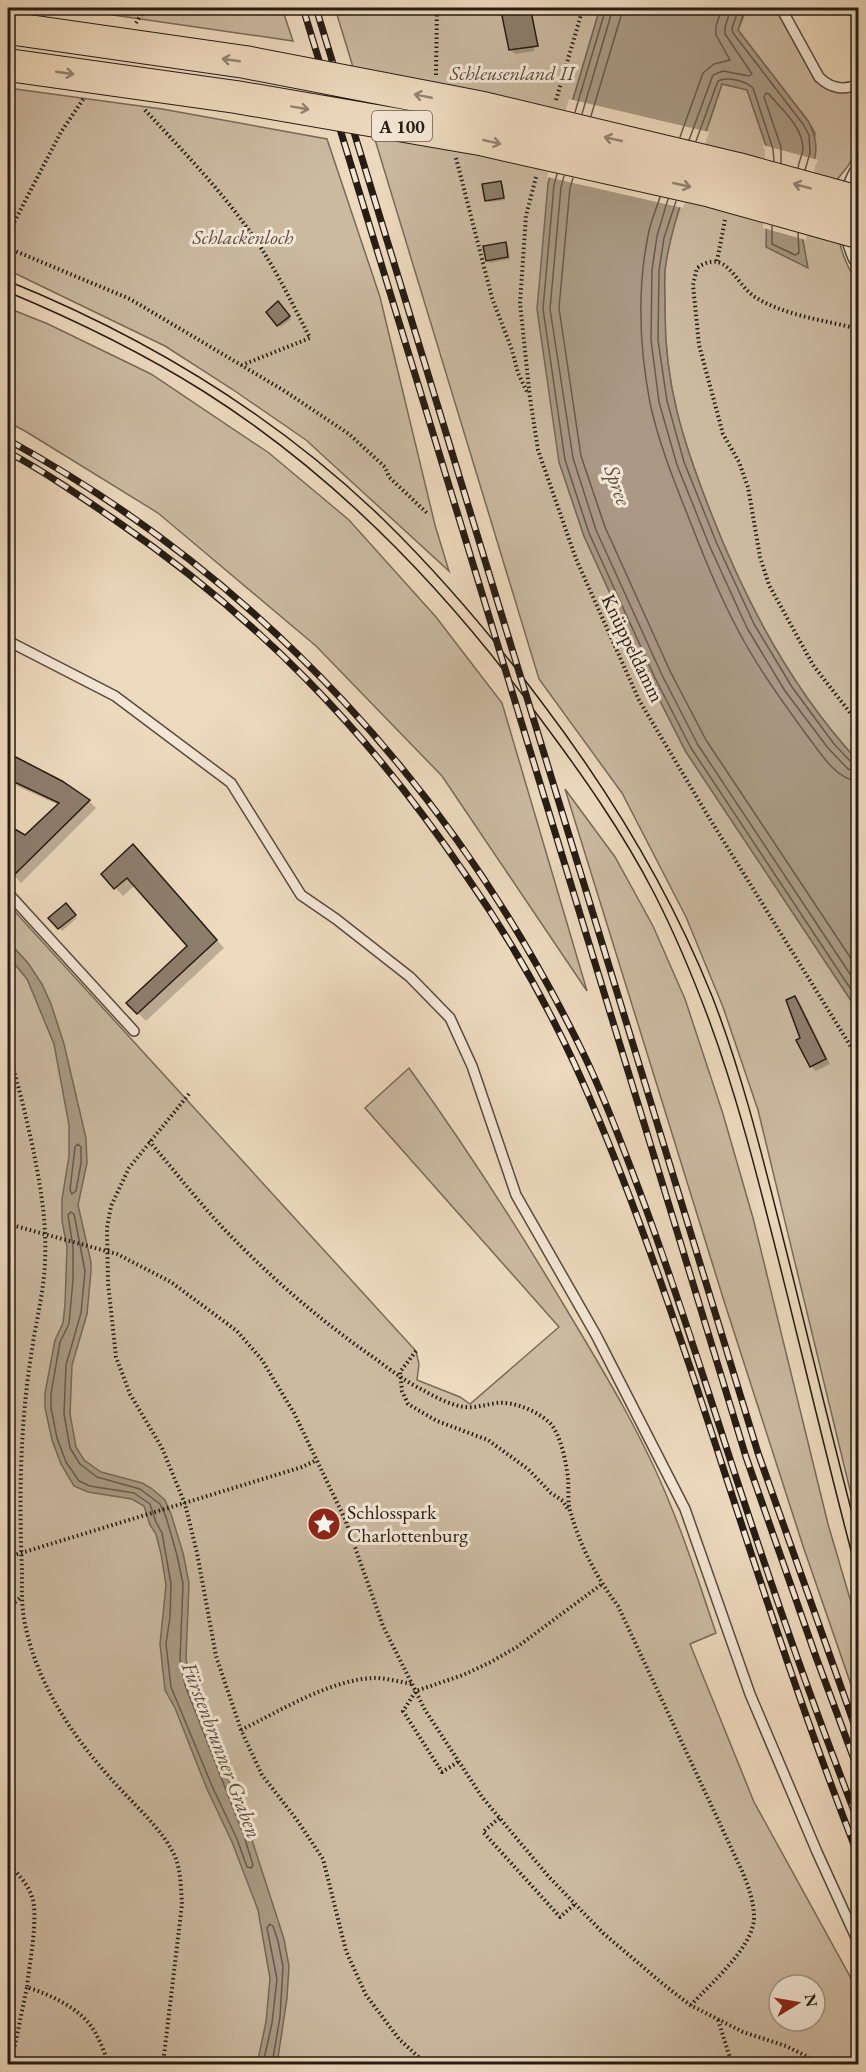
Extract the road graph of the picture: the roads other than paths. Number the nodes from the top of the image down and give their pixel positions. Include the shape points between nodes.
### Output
1 (781, 8) edge
2 (853, 8) edge
3 (858, 19) edge
4 (8, 28) edge
5 (8, 65) edge
6 (858, 84) edge
7 (858, 174) edge
8 (858, 202) edge
9 (858, 231) edge
10 (858, 258) edge
11 (8, 641) edge
12 (8, 894) edge
13 (134, 1031) dead end
14 (858, 1942) edge

1 - 6 lane via 823,81 841,88
2 - 3 lane
8 -> 4 highway, A 100, bridge via 483,108 245,62
5 -> 9 highway, A 100, bridge via 236,97 480,139 711,192
7 - 10 street via 847,220
11 - 14 lane via 115,696 231,783 301,895 410,977 450,1018 472,1066 516,1196 596,1335 685,1509 750,1694
12 - 13 lane

